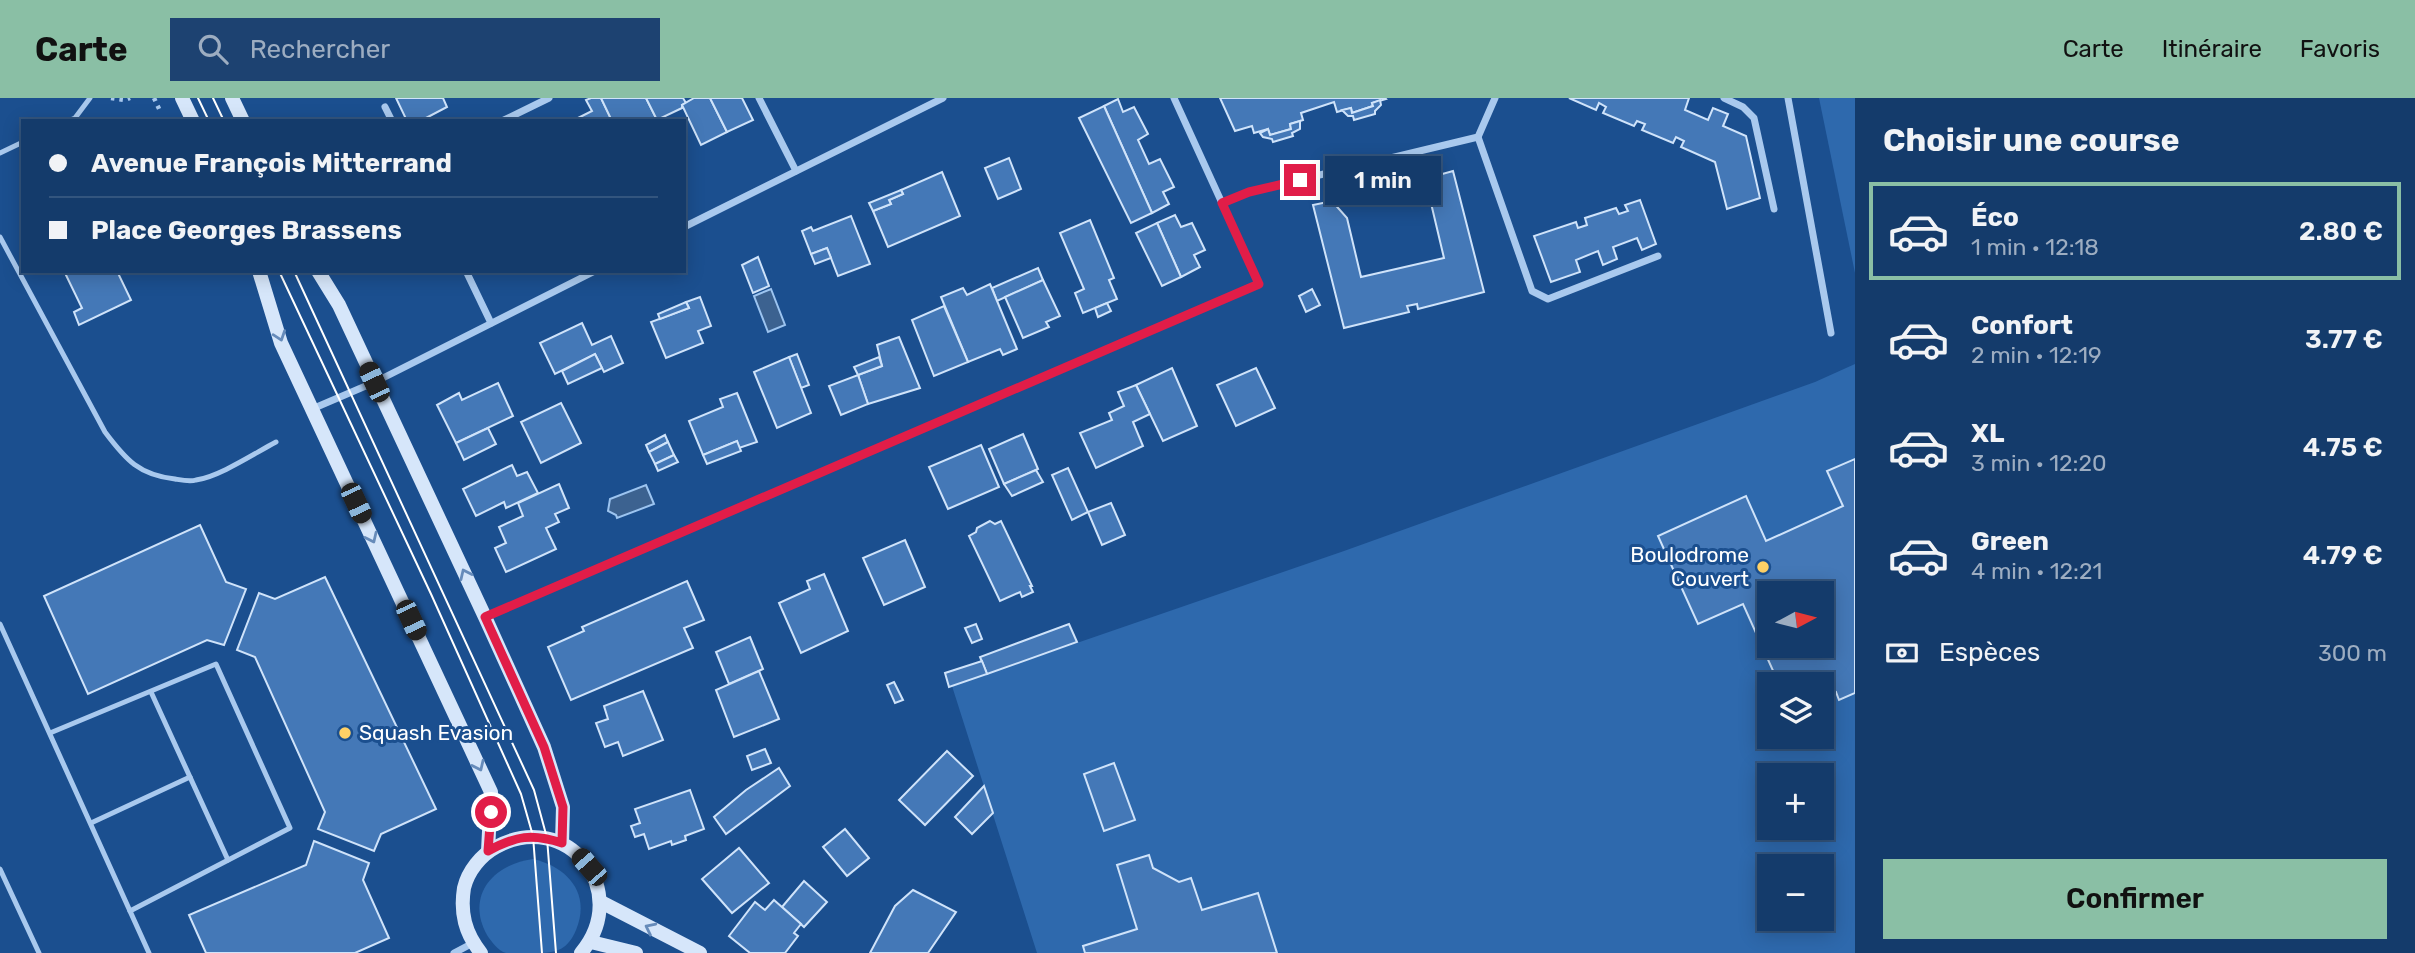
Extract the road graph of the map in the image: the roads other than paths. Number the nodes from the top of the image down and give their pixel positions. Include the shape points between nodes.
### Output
1 (90, 98) edge
2 (182, 98) edge
3 (232, 98) edge
4 (549, 98) edge
5 (759, 98) edge
6 (943, 98) edge
7 (1174, 98) edge
8 (1495, 98) edge
9 (1724, 98) edge
10 (1788, 98) edge
11 (385, 107) dead end
12 (73, 119) edge
13 (192, 119) edge
14 (242, 119) edge
15 (391, 119) edge
16 (506, 119) edge
17 (1478, 137) junction
18 (21, 143) edge
19 (0, 153) edge
20 (796, 171) junction
21 (1222, 203) junction
22 (1774, 209) dead end
23 (686, 226) edge
24 (0, 237) edge
25 (1658, 256) dead end
26 (260, 273) edge
27 (319, 273) edge
28 (467, 273) edge
29 (592, 273) edge
30 (491, 323) junction
31 (1831, 333) dead end
32 (374, 382) junction
33 (312, 409) junction
34 (276, 442) dead end
35 (485, 617) junction
36 (0, 624) edge
37 (151, 692) junction
38 (50, 733) junction
39 (190, 777) junction
40 (91, 823) junction
41 (562, 843) junction
42 (488, 851) junction
43 (228, 860) junction
44 (0, 869) edge
45 (601, 902) junction
46 (130, 911) junction
47 (586, 947) edge
48 (477, 948) edge
49 (39, 953) edge
50 (149, 953) edge
51 (454, 953) edge
52 (636, 953) edge
53 (700, 953) edge

1 - 12 lane
2 - 13 street
3 - 14 street
4 - 16 street
5 - 20 street
6 - 20 street
7 - 21 street
8 - 17 street
9 - 22 street via 1754,118
10 - 31 street
11 - 15 street
17 - 21 street via 1249,192
17 - 25 street via 1532,290 1548,299
18 - 19 lane
20 - 23 street
21 - 35 street via 1259,284
24 - 34 lane via 106,432 137,468 154,476 196,480
26 -> 33 street via 281,343
27 - 32 street
28 - 30 street
29 - 30 street
30 - 32 street
32 - 33 street
35 -> 32 street
33 -> 42 street via 491,792
35 - 41 street via 544,747 563,807
36 - 38 lane
37 - 38 lane
37 - 39 lane
37 - 43 lane via 216,664 222,677 290,828
38 - 40 lane
39 - 40 lane
39 - 43 lane
40 - 46 lane
41 - 42 street via 533,836 509,839
41 - 45 street via 589,867
42 - 48 street via 465,884 462,904 464,924
43 - 46 lane
44 - 49 lane
45 - 47 street via 598,923
53 -> 45 street
46 - 50 lane
47 - 52 street
48 - 51 street

